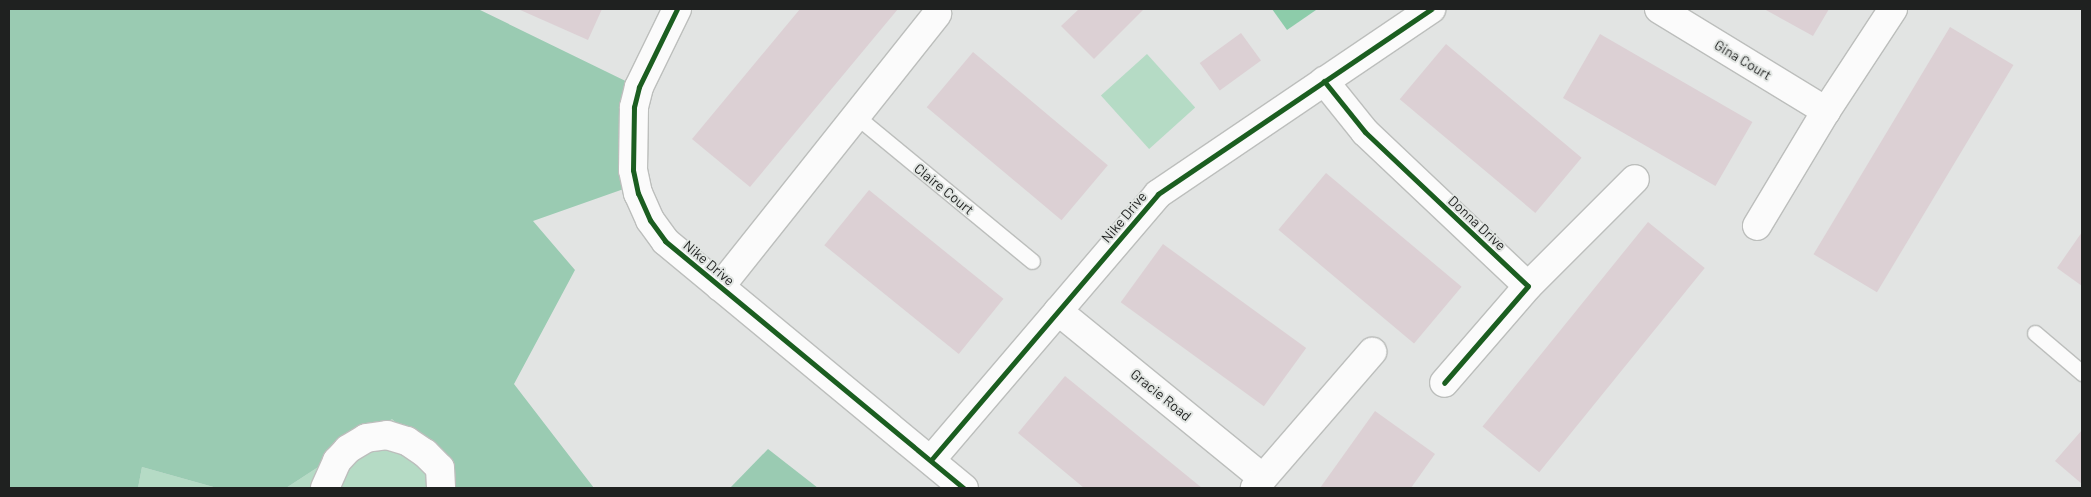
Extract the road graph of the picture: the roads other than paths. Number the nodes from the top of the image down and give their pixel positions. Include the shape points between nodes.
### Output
1 (677, 9) edge
2 (1431, 9) edge
3 (1659, 9) edge
4 (1893, 9) edge
5 (937, 14) dead end
6 (1324, 81) junction
7 (1826, 110) junction
8 (856, 116) junction
9 (1636, 179) dead end
10 (1757, 226) dead end
11 (1032, 261) dead end
12 (1528, 286) junction
13 (720, 287) junction
14 (1058, 311) junction
15 (2035, 333) dead end
16 (1372, 352) dead end
17 (2082, 373) edge
18 (1444, 383) dead end
19 (931, 460) junction
20 (1259, 483) edge
21 (325, 488) edge
22 (441, 488) edge
23 (964, 488) edge

1 - 13 street, Nike Drive via 639,87 632,124 633,170 638,193 650,220 665,241
2 - 6 street, Nike Drive
3 - 7 street, Gina Court
4 - 7 street
5 - 8 street
6 - 12 street, Donna Drive via 1365,132
6 - 14 street, Nike Drive via 1158,194
7 - 10 street
8 - 11 lane, Claire Court
8 - 13 street
9 - 12 street
12 - 18 street
13 - 19 street, Nike Drive
14 - 19 street, Nike Drive
14 - 20 street, Gracie Road
15 - 17 lane
16 - 20 street, Gracie Road
19 - 23 street, Nike Drive
21 - 22 street via 337,461 348,449 366,438 387,435 407,441 425,453 440,468

